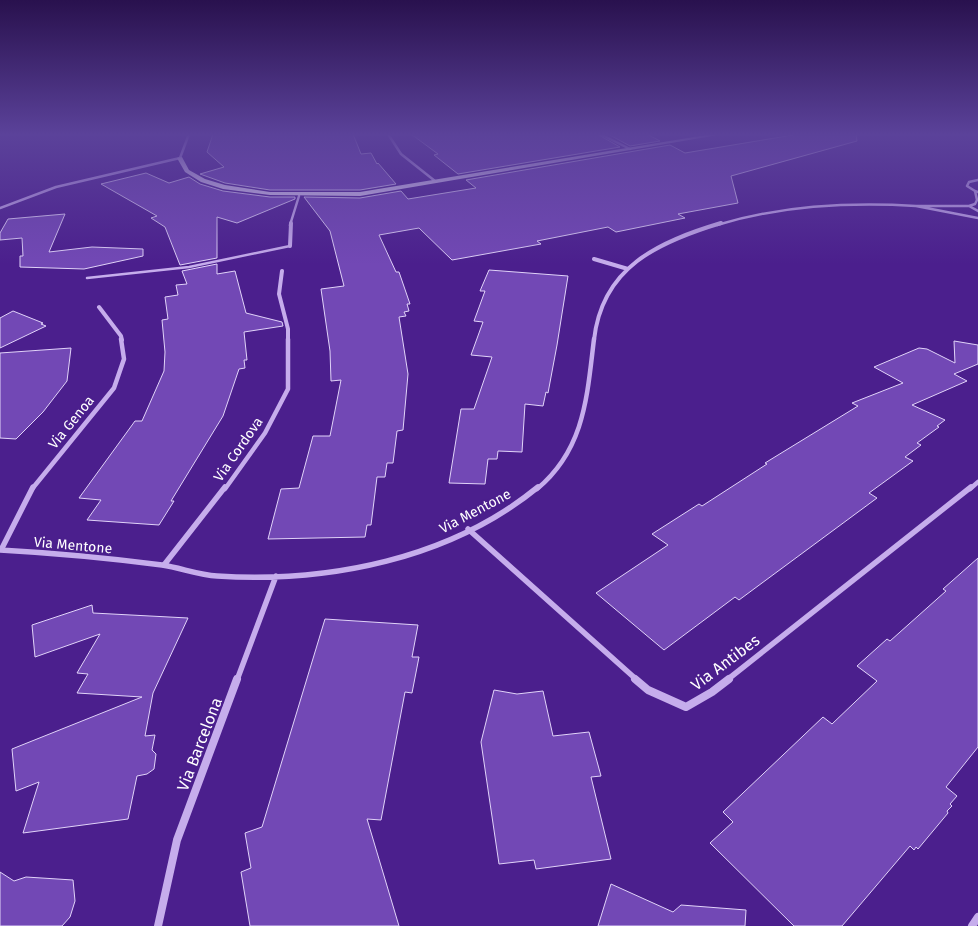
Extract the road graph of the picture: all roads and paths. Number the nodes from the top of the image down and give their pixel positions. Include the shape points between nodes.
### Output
1 (98, 177) edge
2 (198, 177) edge
3 (429, 177) edge
4 (462, 177) edge
5 (978, 180) edge
6 (434, 182) junction
7 (977, 191) edge
8 (299, 196) junction
9 (916, 206) junction
10 (969, 206) junction
11 (0, 208) edge
12 (978, 211) edge
13 (978, 218) edge
14 (290, 246) joint
15 (594, 259) dead end
16 (628, 269) junction
17 (282, 271) dead end
18 (87, 278) dead end
19 (99, 307) dead end
20 (978, 482) edge
21 (468, 530) junction
22 (0, 550) edge
23 (164, 565) junction
24 (276, 576) junction
25 (978, 917) edge
26 (158, 926) edge
27 (972, 926) edge

1 - 11 street via 56,187
2 - 8 street via 248,192
3 - 6 street
4 - 6 street
5 - 7 street via 969,182 968,186
6 - 8 street via 360,194
7 - 10 street via 975,204
8 - 14 street via 290,226
9 - 10 street, Via Mentone
9 - 13 street, Via Mentone
9 - 16 street, Via Mentone via 851,204 797,208 737,218 691,233 649,252
10 - 12 street, Via Mentone
14 - 18 lane via 141,274
15 - 16 street
16 - 21 street, Via Mentone via 612,286 601,305 578,434 562,463 539,487 508,509
17 - 23 street, Via Cordova via 280,294 288,329 288,389 265,434
19 - 22 street, Via Genoa via 121,336 124,360 114,388 32,488
20 - 21 street, Via Antibes via 712,692 686,707 648,690
21 - 24 street, Via Mentone via 411,555 347,570
22 - 23 street, Via Mentone
23 - 24 street, Via Mentone via 215,576
24 - 26 street, Via Barcelona via 177,840
25 - 27 street

